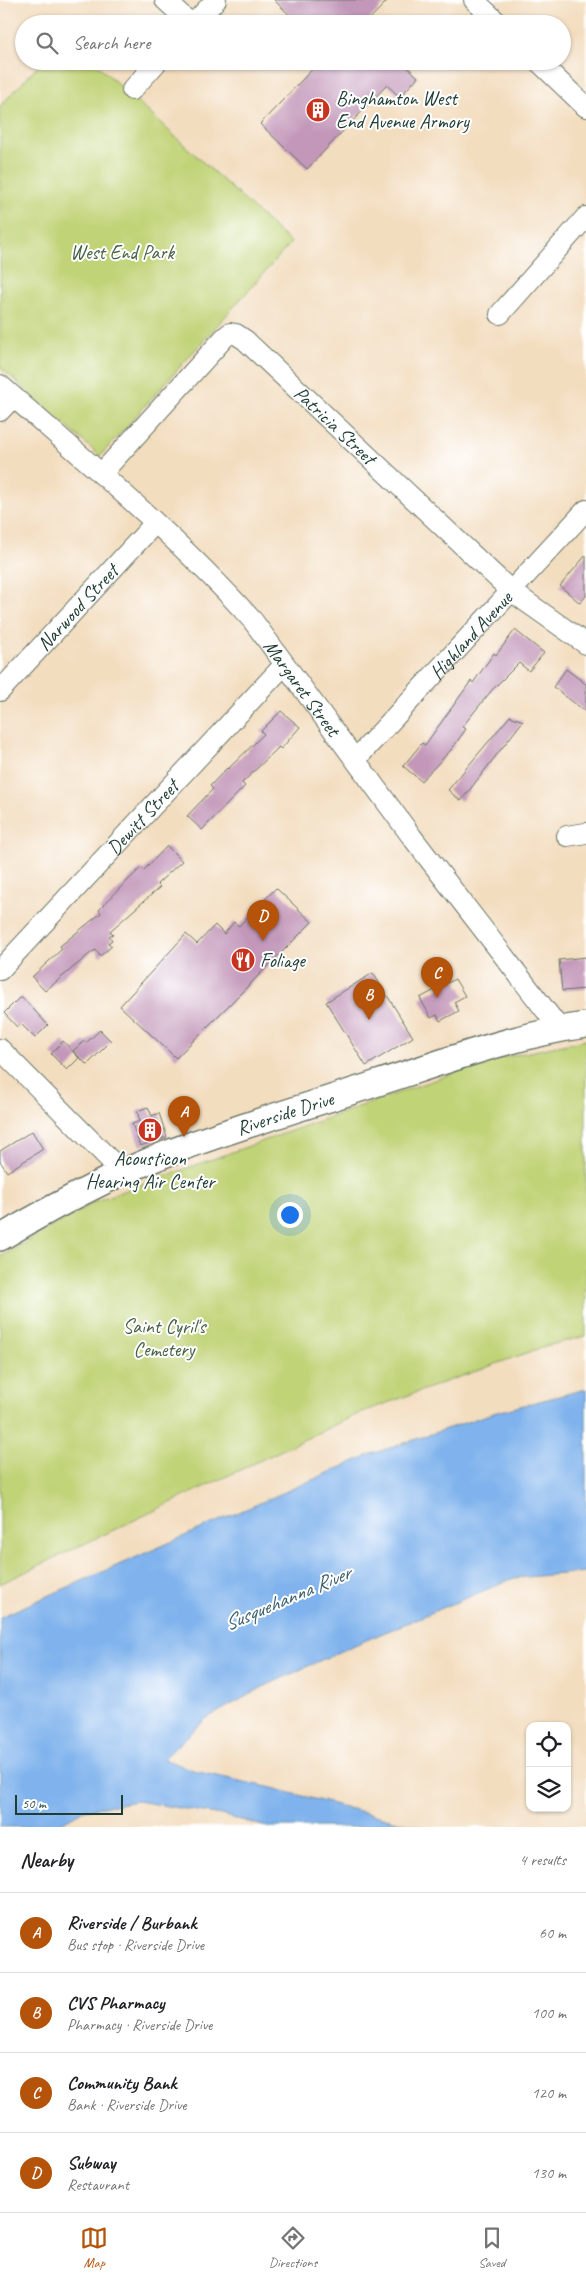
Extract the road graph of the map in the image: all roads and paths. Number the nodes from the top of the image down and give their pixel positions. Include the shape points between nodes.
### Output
1 (165, 0) edge
2 (216, 0) edge
3 (474, 0) edge
4 (182, 15) edge
5 (201, 15) edge
6 (490, 15) edge
7 (150, 70) edge
8 (547, 70) edge
9 (132, 90) dead end
10 (586, 107) edge
11 (586, 217) edge
12 (500, 314) dead end
13 (4, 398) edge
14 (101, 474) junction
15 (586, 510) edge
16 (155, 523) junction
17 (511, 591) junction
18 (586, 644) edge
19 (284, 665) junction
20 (0, 691) edge
21 (356, 760) junction
22 (0, 970) edge
23 (586, 1025) edge
24 (560, 1029) junction
25 (0, 1049) edge
26 (123, 1173) junction
27 (0, 1238) edge

1 - 4 street
2 - 5 street
3 - 6 street
7 - 9 street
8 - 10 street
11 - 12 street
13 - 14 street, Margaret Street
14 - 16 street, Margaret Street
14 - 17 street, Patricia Street via 224,338 230,333 236,334
15 - 17 street, Highland Avenue
16 - 19 street, Margaret Street via 225,590 253,621
16 - 20 street, Narwood Street
17 - 18 street, Patricia Street
17 - 21 street, Highland Avenue
19 - 21 street, Margaret Street
19 - 22 street, Dewitt Street
21 - 24 street, Margaret Street
23 - 24 main road, Riverside Drive
24 - 26 main road, Riverside Drive via 483,1049 212,1137
25 - 26 street
26 - 27 main road, Riverside Drive via 50,1208

